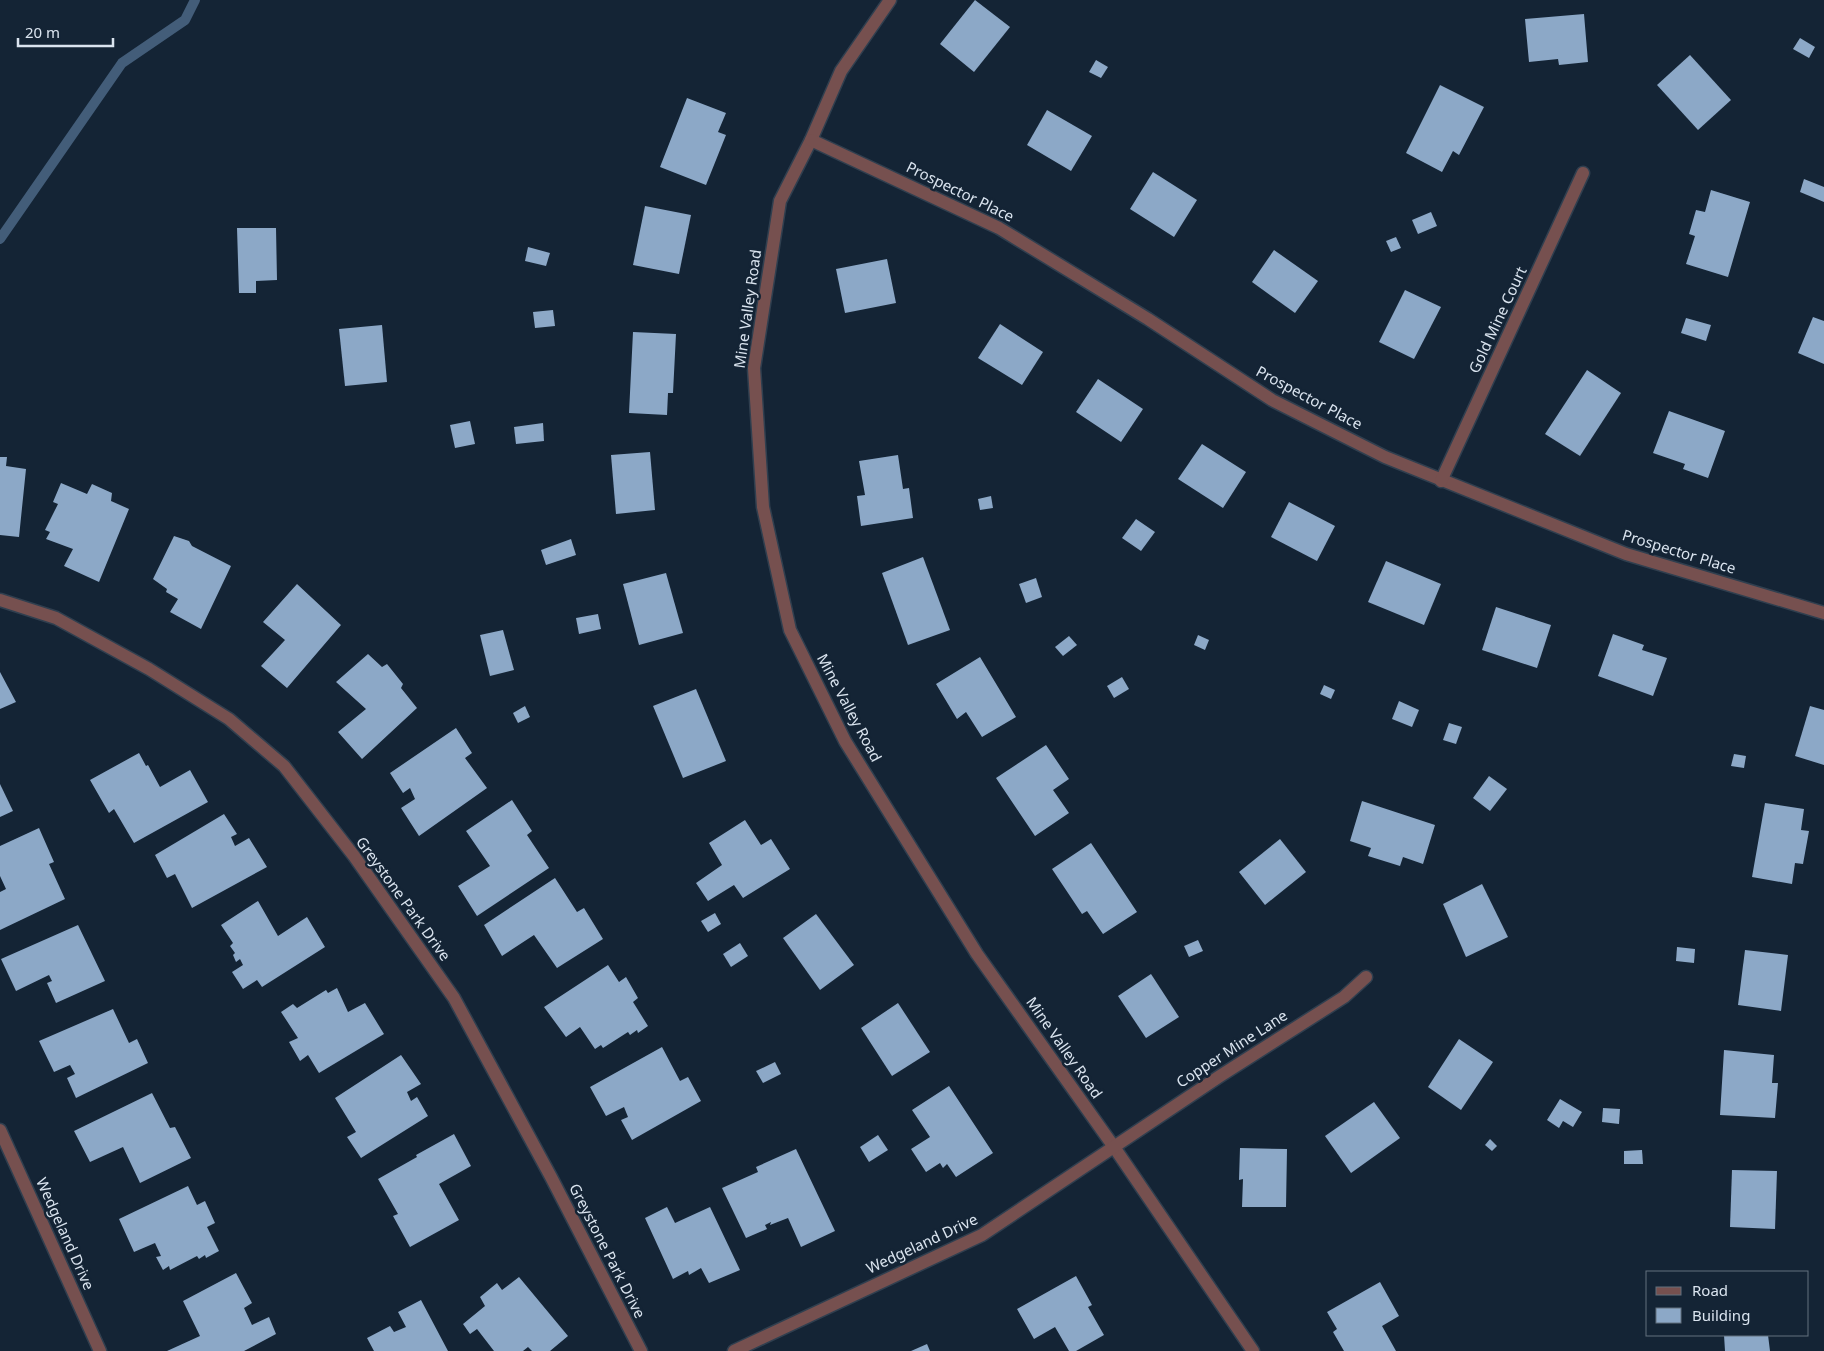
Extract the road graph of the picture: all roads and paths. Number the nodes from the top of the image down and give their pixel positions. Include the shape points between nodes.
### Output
1 (890, 0) edge
2 (811, 140) junction
3 (1583, 173) dead end
4 (1441, 481) junction
5 (0, 600) edge
6 (1824, 613) edge
7 (1366, 977) dead end
8 (0, 1130) edge
9 (1114, 1147) junction
10 (100, 1351) edge
11 (641, 1351) edge
12 (734, 1351) edge
13 (1253, 1351) edge

1 - 2 street, Mine Valley Road via 841,70
2 - 4 street, Prospector Place via 999,228 1272,400 1385,457
2 - 9 street, Mine Valley Road via 780,201 754,368 763,507 790,630 845,741 977,954
3 - 4 street, Gold Mine Court
4 - 6 street, Prospector Place via 1626,554
5 - 11 street, Greystone Park Drive via 56,618 149,669 229,719 284,766 354,856 454,998
7 - 9 street, Copper Mine Lane via 1344,997
8 - 10 street, Wedgeland Drive
9 - 12 street, Wedgeland Drive via 982,1234
9 - 13 street, Mine Valley Road

